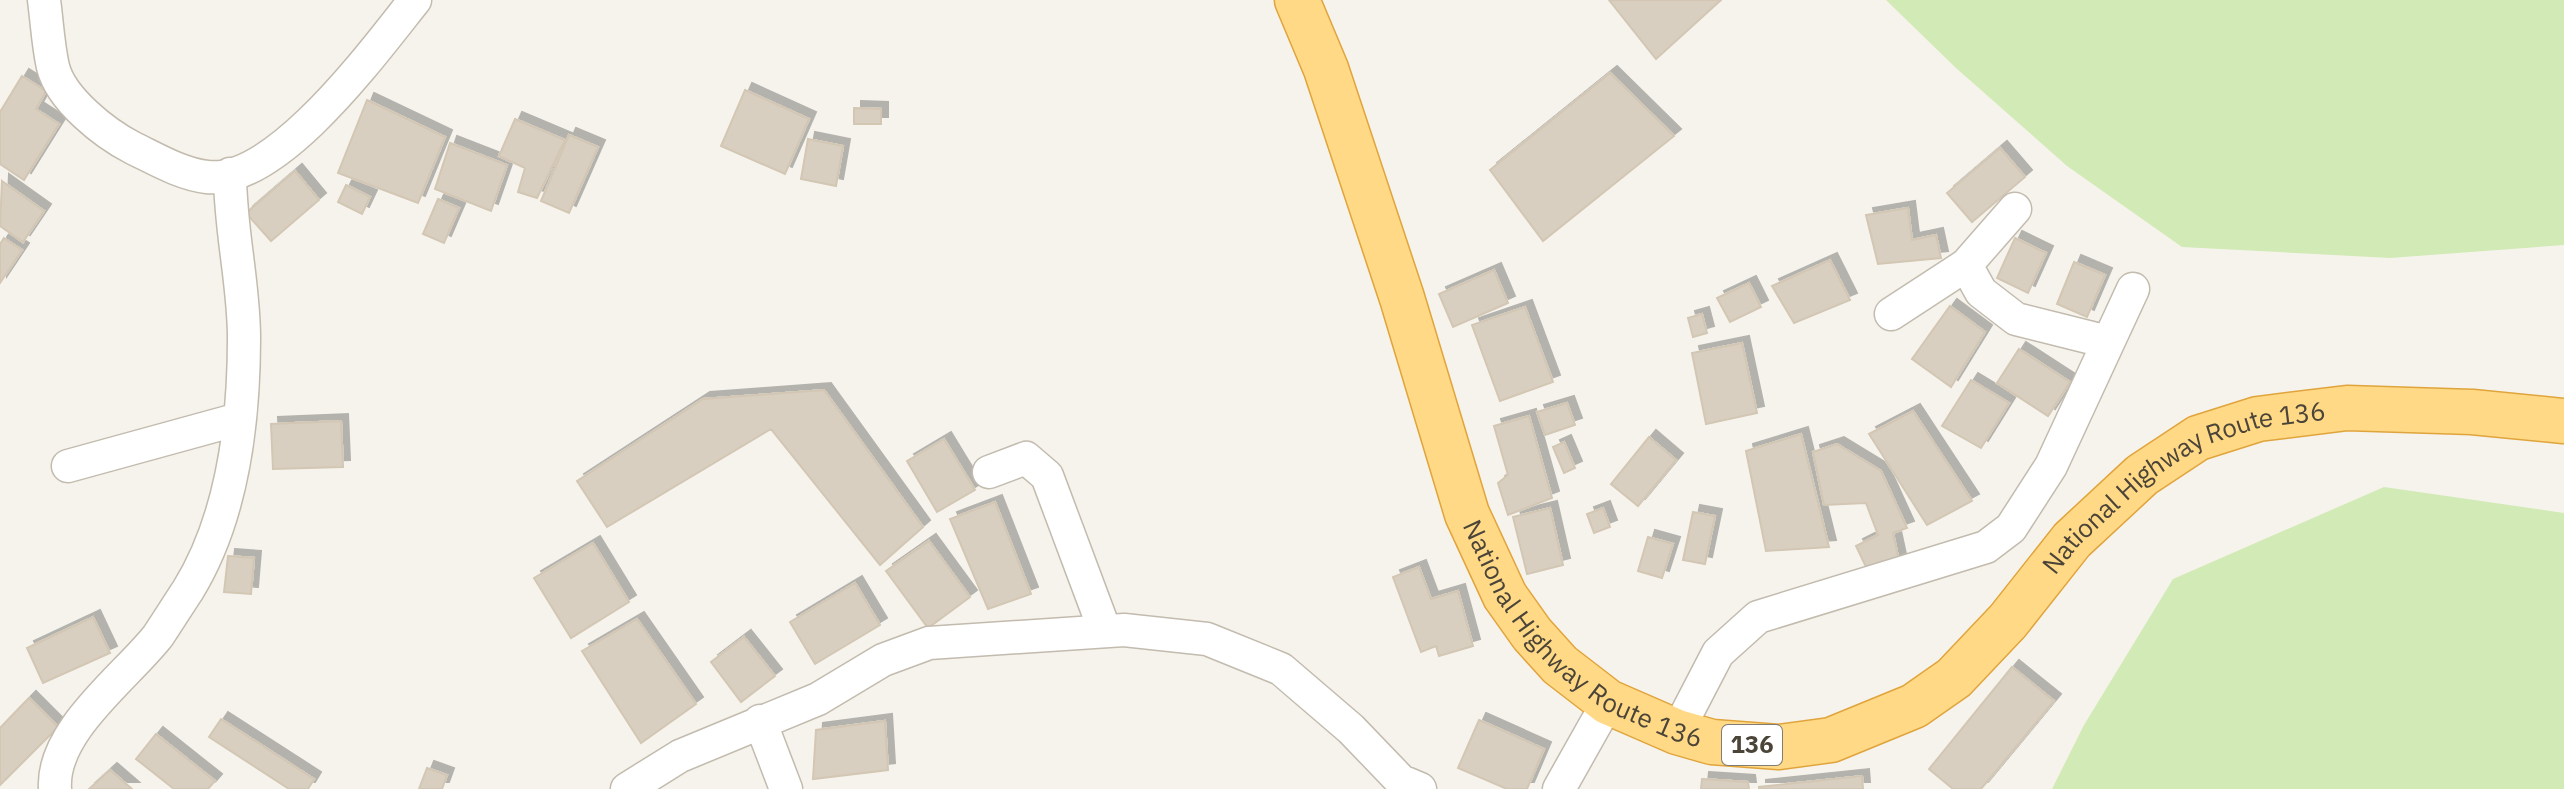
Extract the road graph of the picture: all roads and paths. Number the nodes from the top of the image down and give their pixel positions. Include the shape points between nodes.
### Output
1 (44, 0) edge
2 (415, 0) edge
3 (1297, 0) edge
4 (230, 174) junction
5 (2015, 209) dead end
6 (1966, 265) junction
7 (2133, 289) dead end
8 (1891, 314) dead end
9 (2108, 342) junction
10 (239, 419) junction
11 (2564, 421) edge
12 (68, 466) dead end
13 (989, 472) dead end
14 (1105, 631) junction
15 (1608, 702) junction
16 (760, 721) junction
17 (1677, 732) junction
18 (55, 789) edge
19 (627, 789) edge
20 (786, 789) edge
21 (1420, 789) edge
22 (1559, 789) edge

1 - 4 street via 53,70 75,104 126,145 172,167 208,178
2 - 4 street via 288,145 247,171
3 - 15 highway, National Highway Route 136 / 136 via 1326,69 1402,298 1467,514 1505,596 1532,634 1560,665
4 - 10 street via 230,226 244,336
5 - 6 street
6 - 8 street
6 - 9 street via 1981,292 2016,319
7 - 9 street
9 - 17 street via 2051,466 2011,528 1986,547 1758,617 1718,653
10 - 12 street
10 - 18 street via 225,504 209,552 157,636 82,720 65,747
11 - 17 highway, National Highway Route 136 / 136 via 2347,408 2258,419 2198,438 2142,475 2072,540 1954,678 1914,706 1831,740 1779,747 1712,742
13 - 14 street via 1026,458 1047,476
14 - 16 street via 929,643 883,660 818,699
14 - 21 street via 1207,639 1281,669 1401,781
15 - 17 highway, National Highway Route 136 / 136
15 - 22 street
16 - 19 street via 680,756
16 - 20 street

